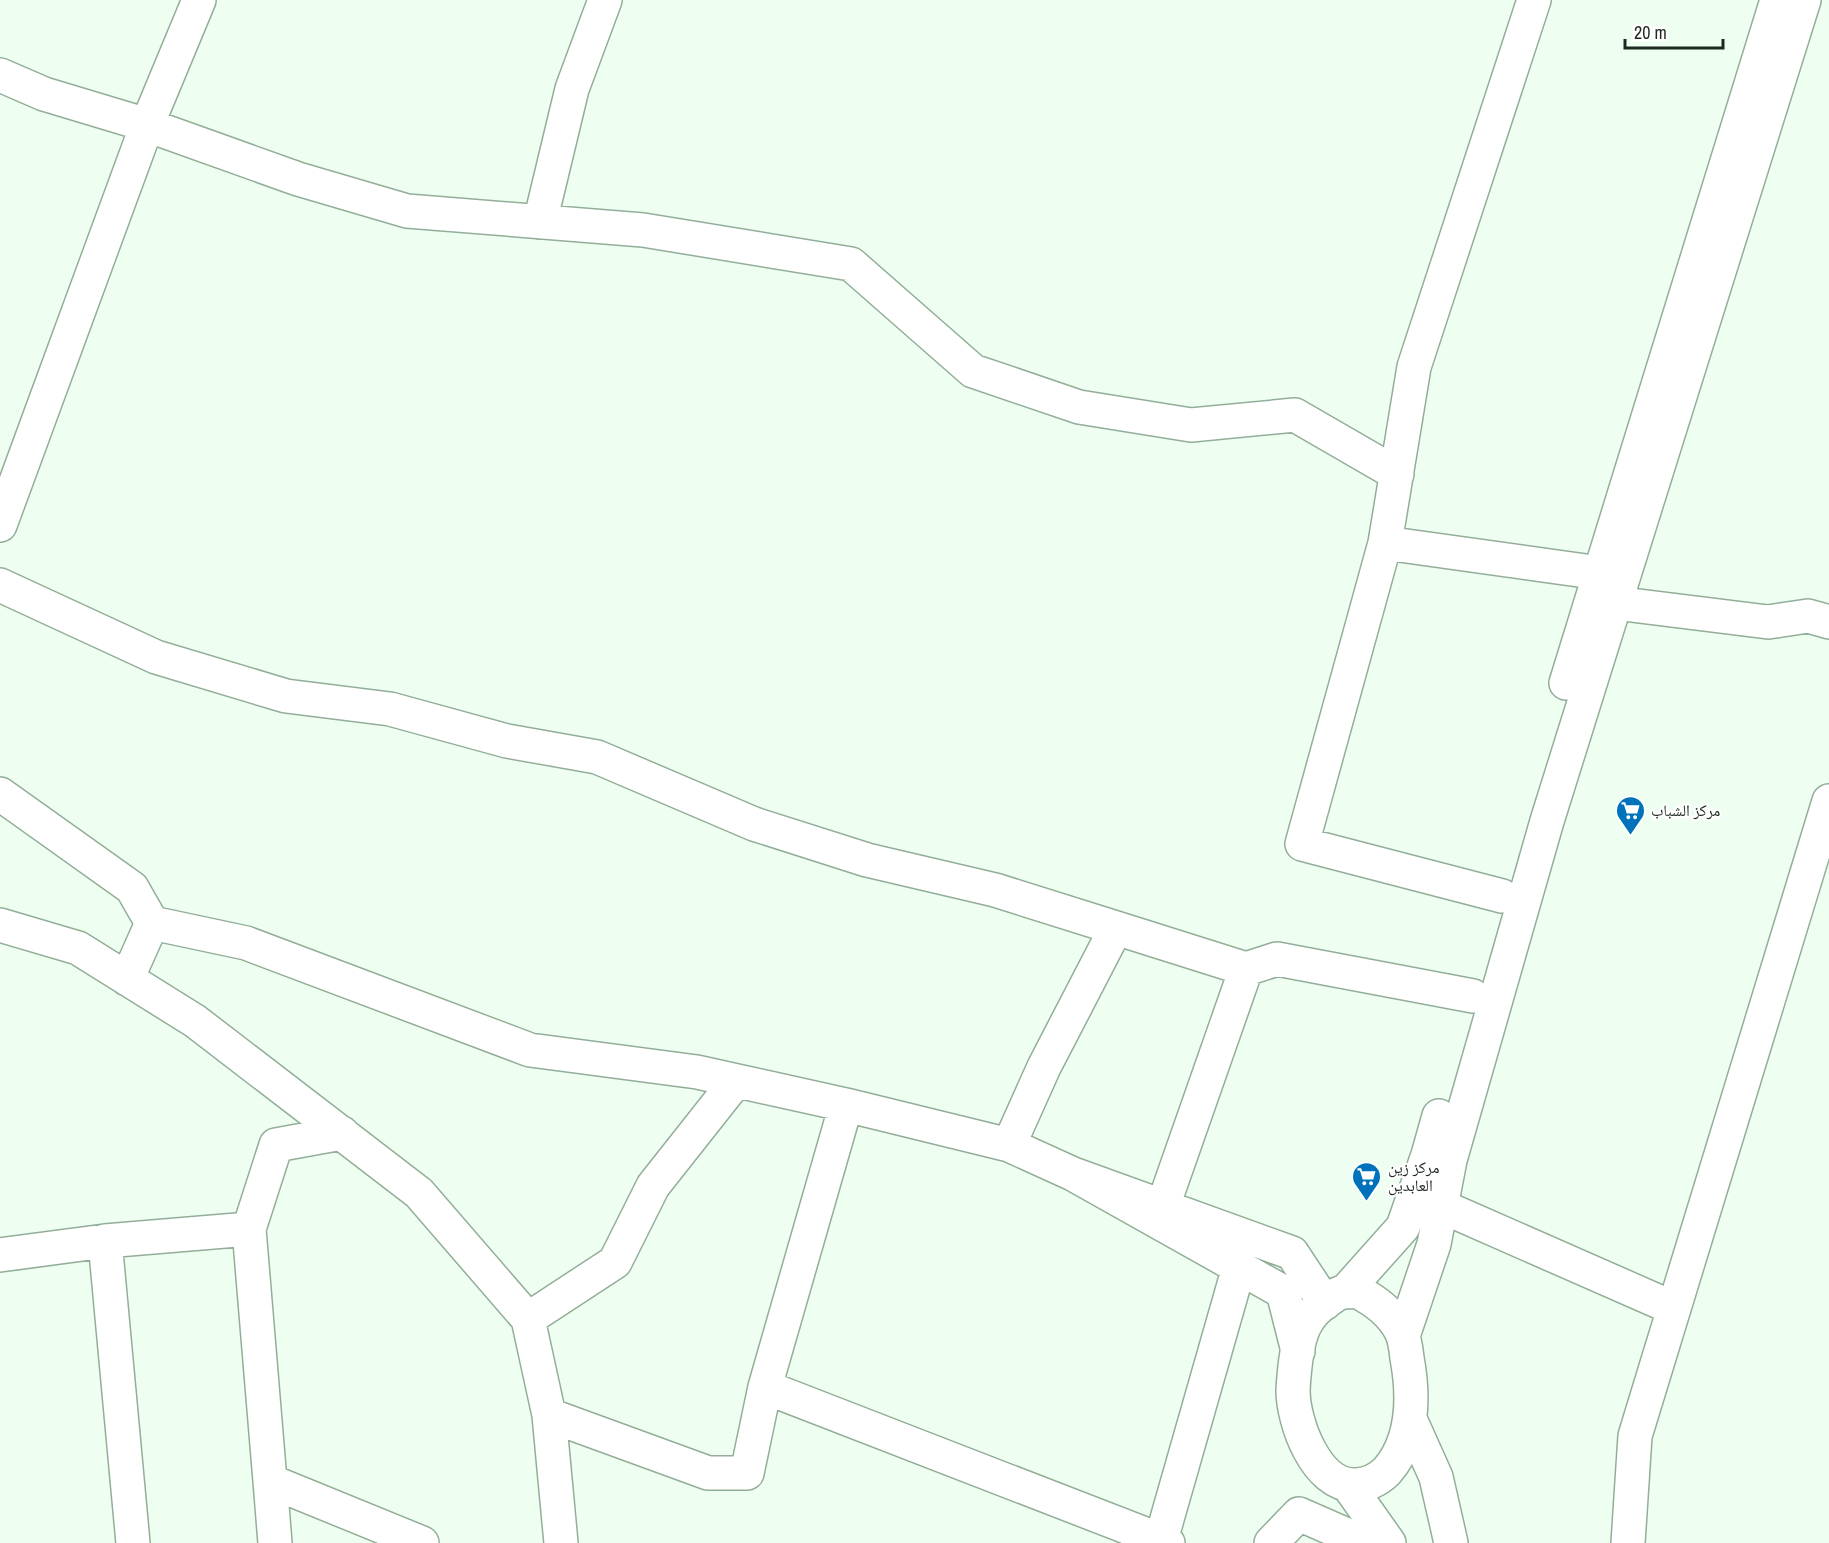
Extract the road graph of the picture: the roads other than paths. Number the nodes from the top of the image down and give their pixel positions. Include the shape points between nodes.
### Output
1 (199, 0) edge
2 (605, 0) edge
3 (1534, 0) edge
4 (1777, 0) edge
5 (1804, 0) edge
6 (0, 75) edge
7 (147, 125) junction
8 (540, 222) junction
9 (1397, 474) junction
10 (0, 525) edge
11 (1385, 543) junction
12 (1600, 573) junction
13 (0, 585) edge
14 (1615, 603) junction
15 (1829, 622) edge
16 (0, 794) edge
17 (1829, 801) edge
18 (1502, 896) junction
19 (152, 923) junction
20 (0, 925) edge
21 (1116, 928) junction
22 (1246, 969) junction
23 (127, 979) junction
24 (1473, 996) junction
25 (736, 1081) junction
26 (846, 1105) junction
27 (342, 1133) junction
28 (1009, 1145) junction
29 (1073, 1174) junction
30 (1163, 1206) junction
31 (1441, 1206) junction
32 (249, 1229) junction
33 (105, 1240) junction
34 (0, 1254) edge
35 (1239, 1268) junction
36 (1335, 1297) junction
37 (1674, 1308) junction
38 (528, 1320) junction
39 (1403, 1336) junction
40 (1298, 1351) junction
41 (765, 1387) junction
42 (549, 1415) junction
43 (1410, 1419) junction
44 (270, 1481) junction
45 (1348, 1485) junction
46 (1165, 1542) edge
47 (133, 1543) edge
48 (275, 1543) edge
49 (422, 1543) edge
50 (561, 1543) edge
51 (1271, 1543) edge
52 (1365, 1543) edge
53 (1389, 1543) edge
54 (1451, 1543) edge
55 (1628, 1543) edge

1 - 7 street
2 - 8 street via 572,89
3 - 9 street via 1414,367
4 - 12 street
5 - 14 street
6 - 7 street via 45,94
7 - 8 street via 298,179 407,211
7 - 10 street
8 - 9 street via 643,231 851,264 973,370 1078,407 1191,425 1295,415
9 - 11 street
11 - 12 street
11 - 18 street via 1302,844
12 - 18 street
13 - 21 street via 156,657 286,696 390,709 507,741 597,757 754,824 867,860 994,890
14 - 15 street via 1768,622 1808,616
14 - 31 street via 1544,832 1450,1160
16 - 19 street via 132,888
17 - 37 street
18 - 24 street
19 - 23 street
19 - 25 street via 246,943 530,1050 697,1072
20 - 23 street via 78,948
21 - 22 street
21 - 28 street via 1044,1067
22 - 24 street via 1277,958
22 - 30 street
23 - 27 street via 195,1021
24 - 36 street via 1428,1155 1403,1227
25 - 26 street
25 - 38 street via 653,1186 615,1262
26 - 28 street
26 - 41 street
27 - 32 street via 276,1145
27 - 38 street via 419,1193
28 - 29 street
29 - 30 street
29 - 35 street
30 - 36 street via 1292,1253
31 - 37 street
31 - 39 street via 1434,1244
32 - 33 street
32 - 44 street
33 - 34 street
33 - 47 street
35 - 40 street via 1282,1292
35 - 46 street
36 - 39 street via 1358,1292 1379,1303
36 - 40 street via 1320,1306 1304,1327
37 - 55 street via 1635,1436
38 - 42 street
39 - 43 street via 1412,1386
40 - 45 street via 1293,1391 1299,1425 1310,1453 1327,1474
41 - 42 street via 747,1473 708,1473
41 - 46 street
42 - 50 street
43 - 45 street via 1402,1449 1386,1472 1367,1485
43 - 54 street via 1436,1478
44 - 48 street
44 - 49 street
45 - 53 street
51 - 52 street via 1299,1514

